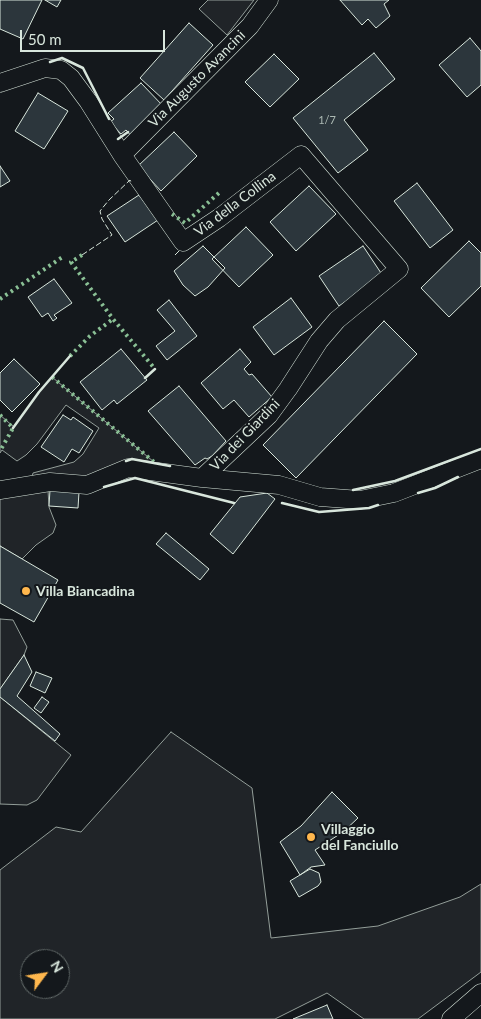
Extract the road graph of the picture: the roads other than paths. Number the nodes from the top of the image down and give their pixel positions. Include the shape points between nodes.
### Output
1 (269, 0) edge
2 (0, 83) edge
3 (122, 155) junction
4 (320, 341) joint
5 (481, 459) edge
6 (202, 478) junction
7 (0, 490) edge
8 (481, 993) edge
9 (451, 1019) edge

1 - 3 street, Via Augusto Avancini via 250,26
2 - 3 street, Via della Collina via 45,68 61,70 88,101
3 - 4 street, Via della Collina via 183,242 301,155 399,269 337,320
4 - 6 street, Via dei Giardini via 269,415
5 - 6 street, Via dei Giardini via 394,493 360,500 320,497 279,485
6 - 7 street, Via dei Giardini via 128,468 87,485 50,482
8 - 9 street

